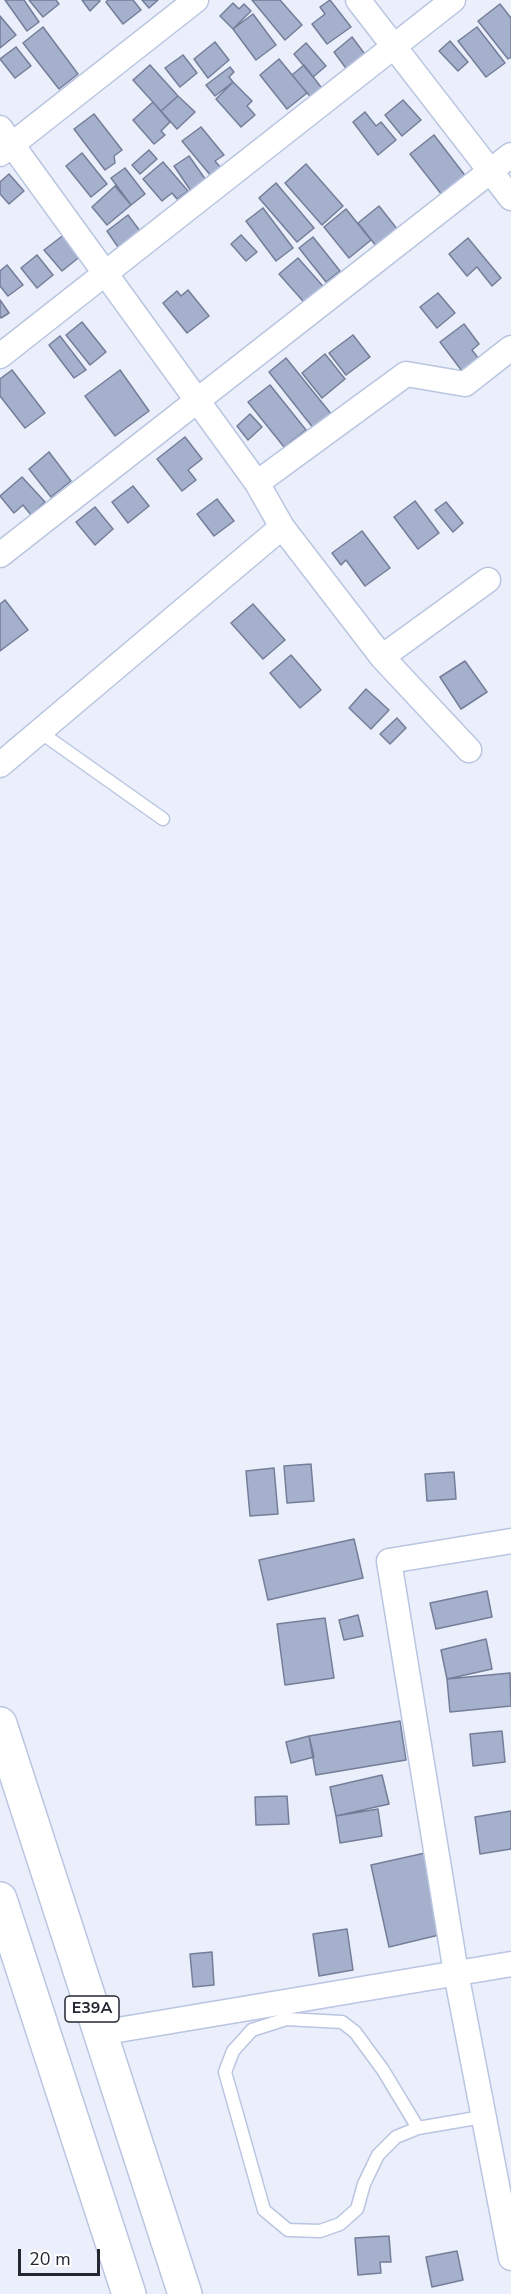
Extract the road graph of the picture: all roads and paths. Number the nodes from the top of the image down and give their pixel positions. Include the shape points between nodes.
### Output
1 (196, 0) edge
2 (358, 0) edge
3 (453, 0) edge
4 (394, 47) junction
5 (4, 142) edge
6 (511, 155) edge
7 (490, 171) junction
8 (511, 198) edge
9 (105, 273) junction
10 (511, 348) edge
11 (0, 356) edge
12 (197, 402) junction
13 (257, 483) junction
14 (282, 527) junction
15 (0, 555) edge
16 (488, 580) dead end
17 (382, 657) junction
18 (40, 732) junction
19 (469, 750) dead end
20 (0, 765) edge
21 (163, 819) dead end
22 (511, 1541) edge
23 (0, 1724) edge
24 (0, 1899) edge
25 (511, 1964) edge
26 (456, 1973) junction
27 (100, 2033) junction
28 (482, 2117) junction
29 (418, 2128) junction
30 (511, 2258) edge
31 (129, 2294) edge
32 (185, 2294) edge

1 - 5 street
2 - 4 street
3 - 4 street
4 - 7 street
4 - 9 street
5 - 9 street
6 - 7 street
7 - 8 street
7 - 12 street
9 - 11 street
9 - 12 street
10 - 13 street via 465,384 406,374
12 - 13 street
12 - 15 street
13 - 14 street
14 - 17 street
14 - 18 street
16 - 17 street
17 - 19 street
18 - 20 street
18 - 21 lane
22 - 26 street via 389,1561
23 - 27 main road, E39A
24 - 31 main road, E39A
25 - 26 street
26 - 27 street
26 - 28 street
27 - 32 main road, E39A
28 - 29 lane
28 - 30 street
29 - 29 lane via 396,2138 378,2155 357,2209 340,2224 320,2231 288,2230 264,2210 225,2072 233,2051 252,2030 286,2019 342,2022 355,2032 383,2070

